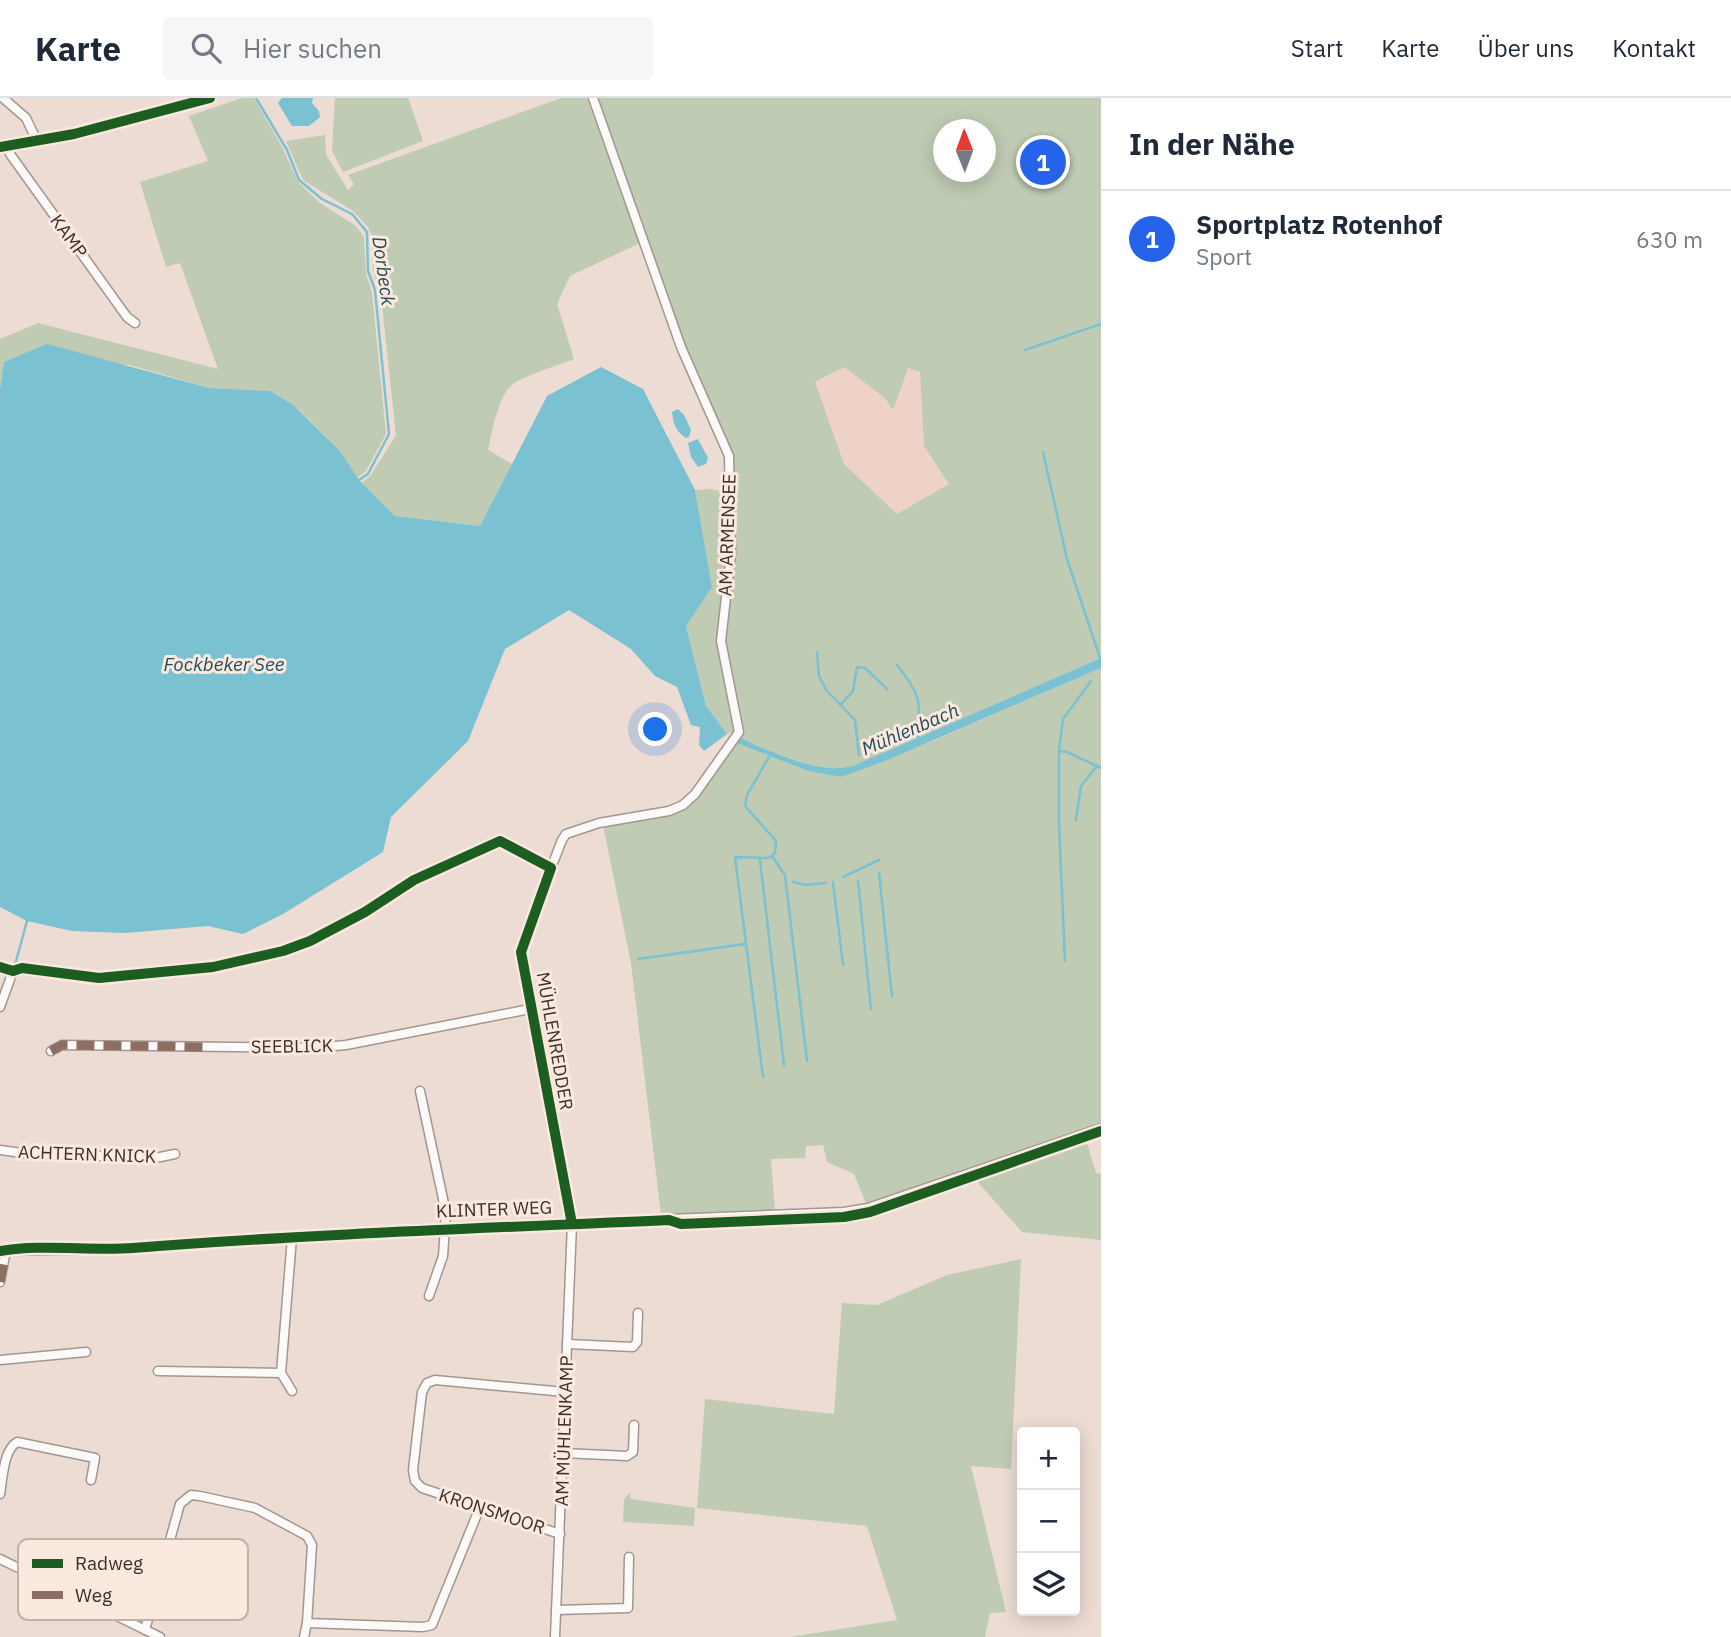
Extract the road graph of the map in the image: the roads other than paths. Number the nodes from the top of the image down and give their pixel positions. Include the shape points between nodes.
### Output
1 (3, 98) edge
2 (210, 98) edge
3 (593, 98) edge
4 (37, 141) junction
5 (4, 146) edge
6 (135, 323) dead end
7 (562, 840) joint
8 (13, 971) dead end
9 (0, 1007) edge
10 (530, 1009) junction
11 (51, 1051) dead end
12 (420, 1091) dead end
13 (1101, 1128) edge
14 (0, 1150) edge
15 (175, 1154) dead end
16 (572, 1224) junction
17 (444, 1228) junction
18 (292, 1237) junction
19 (3, 1251) edge
20 (0, 1282) edge
21 (429, 1296) dead end
22 (638, 1312) dead end
23 (567, 1344) junction
24 (86, 1352) dead end
25 (0, 1360) edge
26 (158, 1371) dead end
27 (281, 1373) junction
28 (292, 1391) dead end
29 (565, 1392) junction
30 (634, 1425) dead end
31 (563, 1453) junction
32 (91, 1480) dead end
33 (0, 1494) edge
34 (480, 1507) junction
35 (560, 1534) junction
36 (170, 1539) edge
37 (629, 1557) dead end
38 (0, 1559) edge
39 (18, 1568) edge
40 (556, 1610) junction
41 (125, 1620) edge
42 (148, 1620) edge
43 (307, 1623) junction
44 (145, 1630) junction
45 (160, 1637) edge
46 (304, 1637) edge
47 (555, 1637) edge

1 - 4 street via 26,118
2 - 4 main road
3 - 7 street, AM ARMENSEE via 681,347 729,456 731,554 721,641 736,736 683,805 599,823 566,834
4 - 5 main road
5 - 6 street, KAMP
7 - 10 street, MÜHLENREDDER via 521,952
8 - 9 street
10 - 11 street, SEEBLICK via 346,1045 62,1045
10 - 16 street, MÜHLENREDDER
12 - 17 street, KLINTER WEG via 446,1213
13 - 16 street, KLINTER WEG via 844,1212
14 - 15 street, ACHTERN KNICK via 155,1158
16 - 17 street, KLINTER WEG
16 - 23 street, AM MÜHLENKAMP
17 - 18 street, KLINTER WEG
17 - 21 street via 443,1256
18 - 19 street, KLINTER WEG via 121,1249
18 - 27 street
19 - 20 street
22 - 23 street via 633,1347
23 - 29 street, AM MÜHLENKAMP
24 - 25 street
26 - 27 street
27 - 28 street
29 - 31 street, AM MÜHLENKAMP
29 - 34 street, KRONSMOOR via 435,1380 422,1392 415,1481 422,1488
30 - 31 street via 633,1452 627,1457
31 - 35 street, AM MÜHLENKAMP
32 - 33 street via 95,1458 17,1442 8,1454
34 - 35 street, KRONSMOOR
34 - 43 street via 432,1625
35 - 40 street, AM MÜHLENKAMP
36 - 43 street via 180,1504 191,1496 255,1508 307,1536 312,1545
37 - 40 street via 628,1608
38 - 39 street
40 - 47 street, AM MÜHLENKAMP
41 - 44 street
42 - 44 street
43 - 46 street
44 - 45 street

